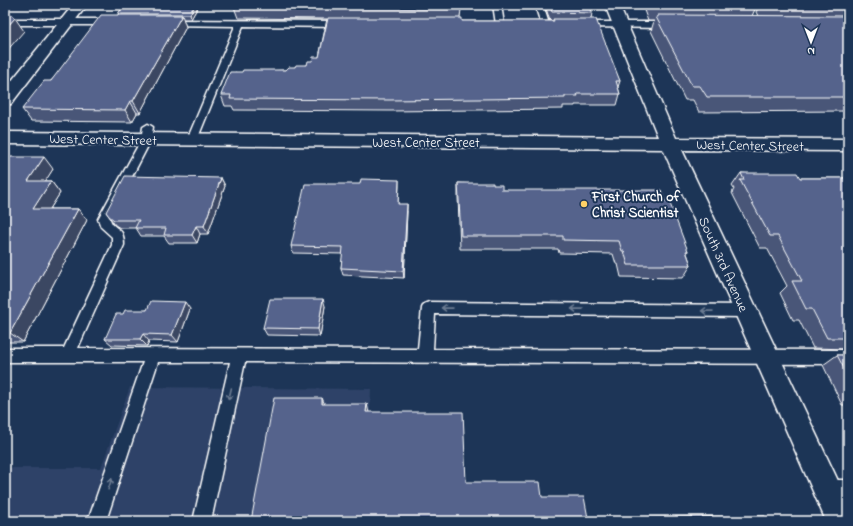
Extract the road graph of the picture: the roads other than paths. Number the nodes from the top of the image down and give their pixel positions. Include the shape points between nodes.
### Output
1 (80, 5) edge
2 (496, 5) edge
3 (539, 5) edge
4 (612, 5) edge
5 (5, 22) edge
6 (67, 22) junction
7 (122, 23) edge
8 (161, 23) edge
9 (240, 23) junction
10 (350, 24) edge
11 (499, 24) edge
12 (545, 24) edge
13 (575, 25) edge
14 (621, 25) junction
15 (682, 25) edge
16 (5, 100) edge
17 (148, 133) junction
18 (5, 138) edge
19 (192, 140) junction
20 (670, 144) junction
21 (848, 145) edge
22 (746, 311) junction
23 (5, 355) edge
24 (68, 355) junction
25 (153, 355) junction
26 (239, 356) junction
27 (425, 356) junction
28 (767, 357) junction
29 (848, 358) edge
30 (827, 488) junction
31 (848, 488) edge
32 (97, 521) edge
33 (202, 521) edge
34 (841, 521) edge

1 - 6 street
2 - 11 lane
3 - 12 lane
4 - 14 street, South 3rd Avenue
5 - 6 lane
6 - 7 lane
6 - 16 street
8 - 9 lane
9 - 10 lane
9 - 19 lane
13 - 14 lane
14 - 15 lane
14 - 20 street, South 3rd Avenue
17 - 18 street, West Center Street
17 - 19 street, West Center Street
17 - 24 lane via 104,219 105,224 118,235 118,245
19 - 20 street, West Center Street
20 - 21 street, West Center Street
20 - 22 street, South 3rd Avenue
22 -> 27 lane via 429,308
22 - 28 street, South 3rd Avenue
23 - 24 lane
24 - 25 lane
25 - 26 lane
32 -> 25 lane
26 - 27 lane
26 -> 33 lane
27 - 28 lane
28 - 29 lane
28 - 30 street, South 3rd Avenue
30 - 31 lane
30 - 34 street, South 3rd Avenue

